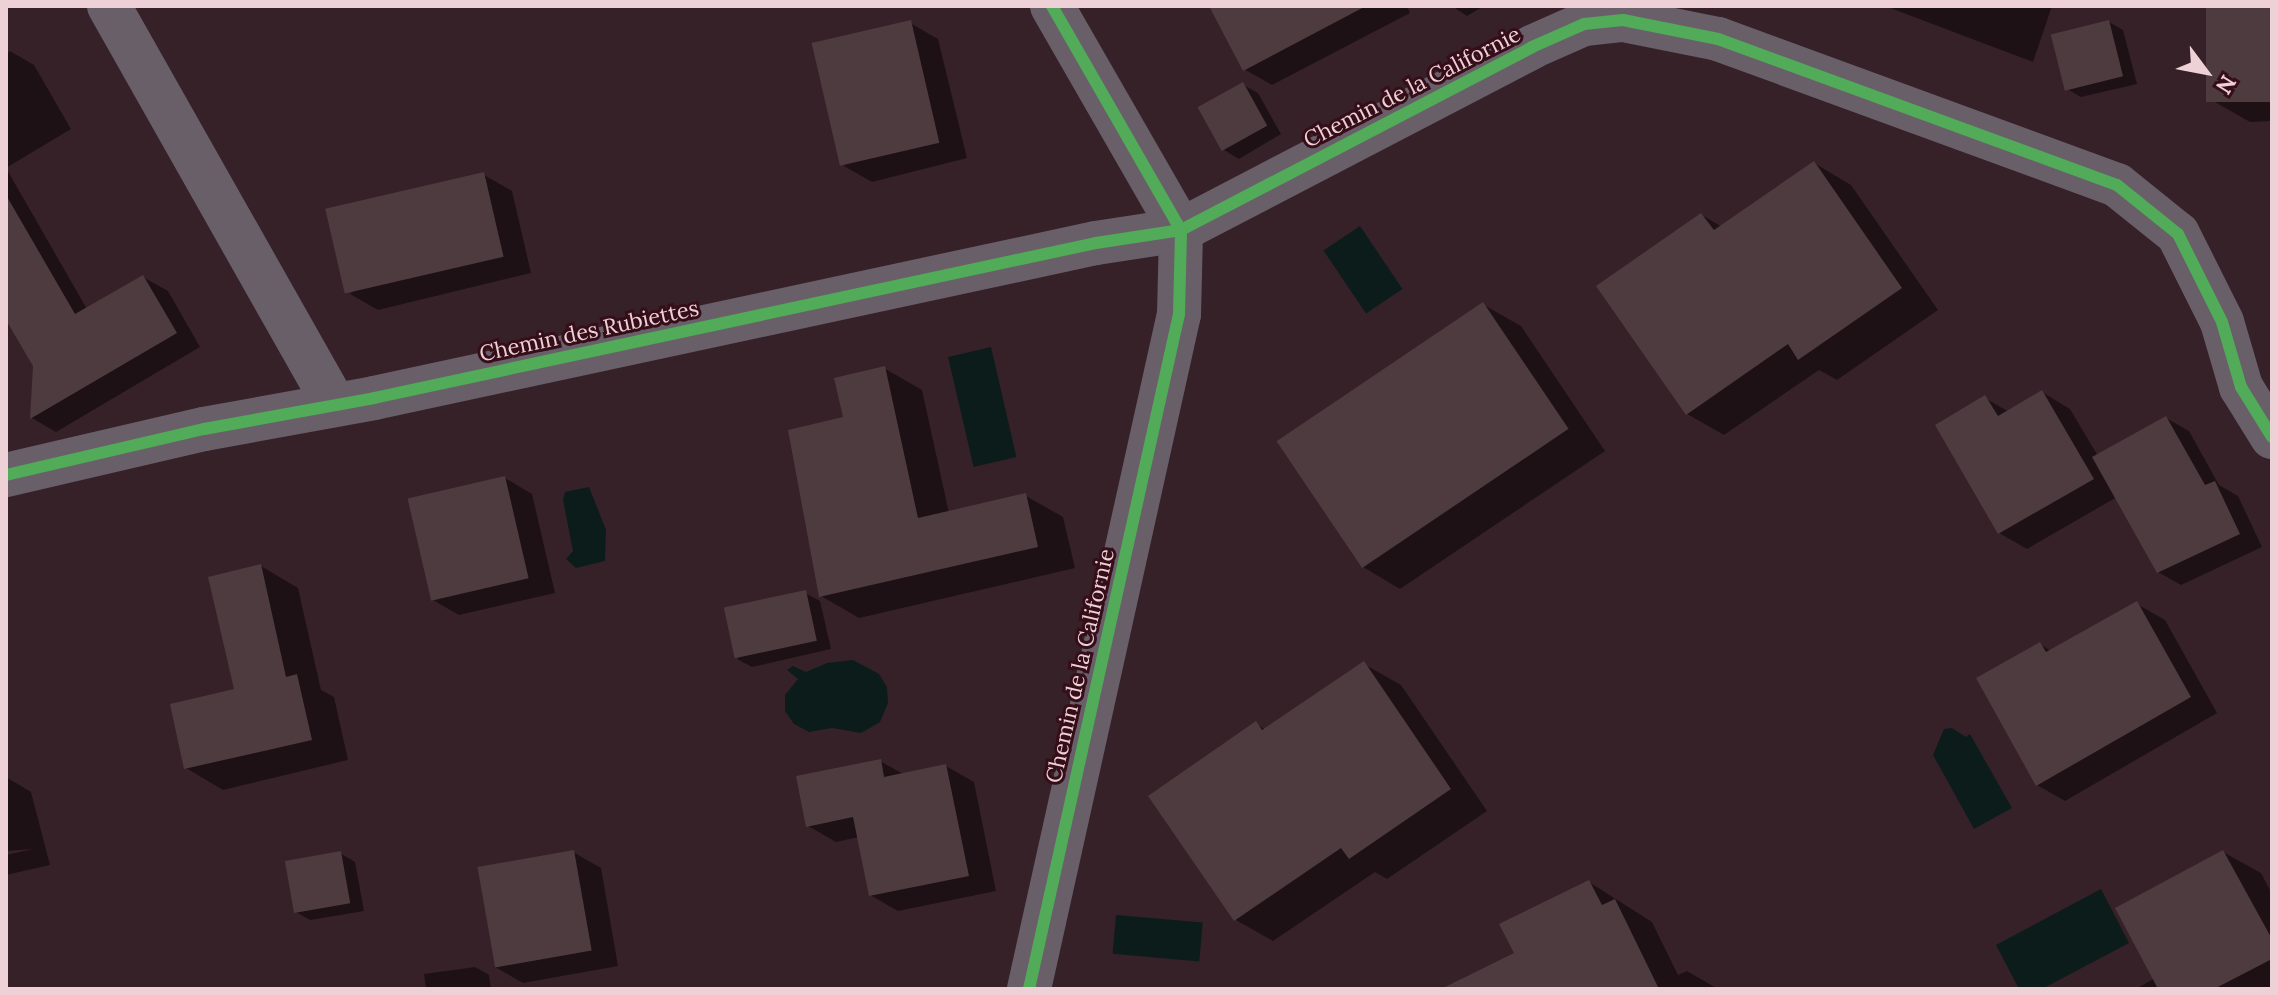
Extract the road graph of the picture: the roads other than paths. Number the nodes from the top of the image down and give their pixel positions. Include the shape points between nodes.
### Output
1 (109, 6) edge
2 (1052, 6) edge
3 (1181, 230) junction
4 (333, 402) junction
5 (2272, 437) edge
6 (6, 475) edge
7 (1029, 989) edge

1 - 4 street
2 - 3 street
3 - 4 street, Chemin des Rubiettes via 1096,243 374,398
3 - 5 street, Chemin de la Californie via 1584,24 1623,20 1690,31 2080,169 2134,198 2178,234 2194,261 2222,322 2241,387
3 - 7 street, Chemin de la Californie via 1179,314
4 - 6 street, Chemin des Rubiettes

